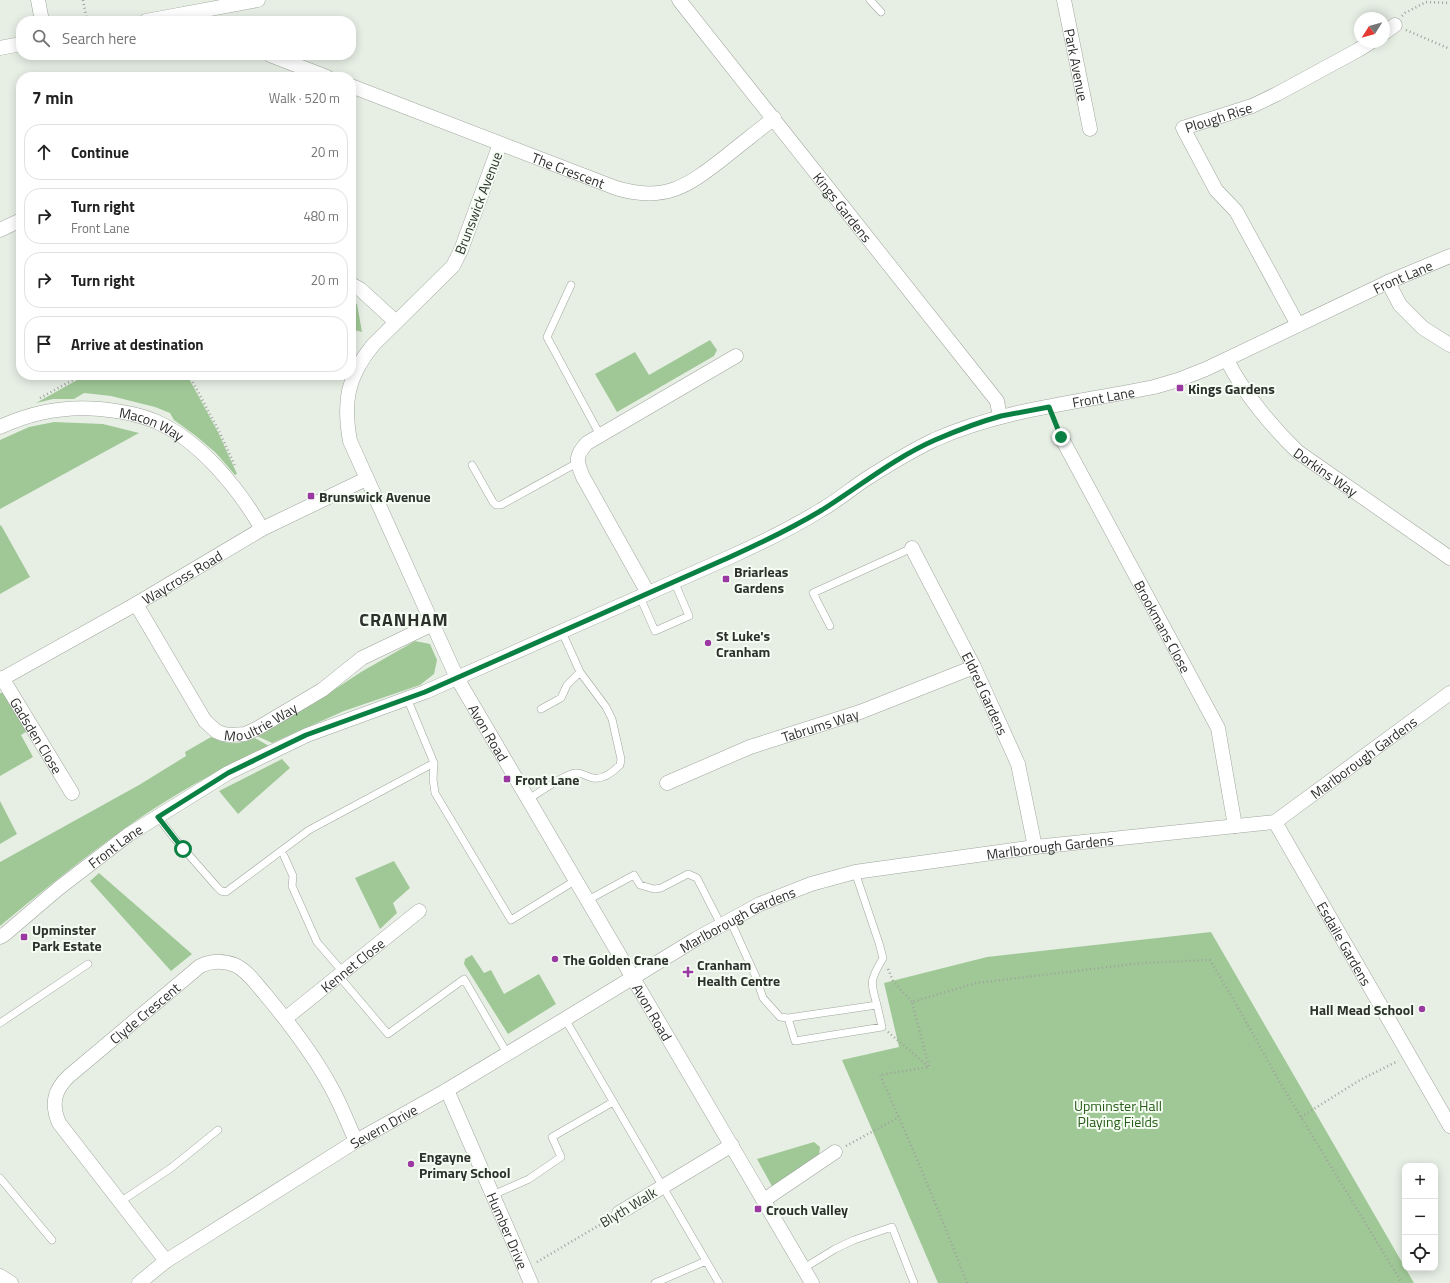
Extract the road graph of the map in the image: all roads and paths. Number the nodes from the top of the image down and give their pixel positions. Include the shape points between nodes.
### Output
1 (38, 0) edge
2 (82, 0) edge
3 (258, 0) edge
4 (679, 0) edge
5 (870, 0) edge
6 (1064, 0) edge
7 (1450, 3) edge
8 (881, 12) dead end
9 (41, 16) edge
10 (85, 16) edge
11 (197, 16) edge
12 (1390, 28) edge
13 (1390, 29) edge
14 (16, 45) edge
15 (0, 48) edge
16 (1361, 48) edge
17 (1450, 49) edge
18 (283, 60) edge
19 (314, 72) edge
20 (356, 88) edge
21 (774, 118) junction
22 (1090, 129) dead end
23 (500, 144) junction
24 (16, 222) edge
25 (0, 230) edge
26 (1450, 256) edge
27 (1388, 282) junction
28 (571, 285) dead end
29 (356, 287) edge
30 (396, 322) junction
31 (1298, 325) junction
32 (1450, 345) edge
33 (736, 356) dead end
34 (1227, 360) junction
35 (356, 370) edge
36 (73, 380) edge
37 (192, 380) edge
38 (352, 380) edge
39 (30, 415) junction
40 (1000, 417) junction
41 (0, 427) edge
42 (600, 435) junction
43 (1061, 437) dead end
44 (577, 463) junction
45 (472, 465) dead end
46 (238, 473) dead end
47 (366, 479) junction
48 (262, 529) junction
49 (912, 548) joint
50 (1450, 558) edge
51 (674, 581) junction
52 (644, 595) junction
53 (136, 604) junction
54 (433, 624) junction
55 (830, 626) dead end
56 (562, 632) junction
57 (974, 667) junction
58 (580, 672) junction
59 (458, 678) junction
60 (1, 679) edge
61 (1450, 693) edge
62 (407, 698) junction
63 (541, 709) dead end
64 (434, 763) junction
65 (667, 783) dead end
66 (72, 793) dead end
67 (528, 799) junction
68 (158, 817) junction
69 (1276, 822) junction
70 (1235, 826) junction
71 (1035, 847) junction
72 (284, 856) dead end
73 (855, 872) junction
74 (576, 880) junction
75 (588, 900) junction
76 (419, 911) dead end
77 (726, 923) junction
78 (0, 937) edge
79 (882, 958) junction
80 (88, 964) dead end
81 (340, 973) junction
82 (634, 977) junction
83 (912, 1002) junction
84 (877, 1005) junction
85 (286, 1018) junction
86 (788, 1018) junction
87 (565, 1020) junction
88 (0, 1023) edge
89 (882, 1027) junction
90 (508, 1053) junction
91 (1410, 1055) junction
92 (929, 1067) junction
93 (447, 1090) junction
94 (614, 1102) junction
95 (1300, 1116) junction
96 (899, 1117) junction
97 (1450, 1126) edge
98 (218, 1130) dead end
99 (356, 1141) junction
100 (732, 1145) junction
101 (835, 1152) joint
102 (0, 1178) edge
103 (663, 1186) junction
104 (493, 1195) junction
105 (764, 1200) junction
106 (120, 1202) junction
107 (619, 1213) joint
108 (52, 1240) dead end
109 (166, 1261) junction
110 (706, 1261) junction
111 (804, 1268) junction
112 (525, 1269) junction
113 (0, 1276) edge
114 (11, 1283) edge
115 (139, 1283) edge
116 (531, 1283) edge
117 (655, 1283) edge
118 (719, 1283) edge
119 (812, 1283) edge
120 (914, 1283) edge
121 (967, 1283) edge
122 (1402, 1283) edge

1 - 9 street
2 - 10 path
3 - 11 street
4 - 21 street, Kings Gardens
5 - 8 lane
6 - 22 street, Park Avenue
7 - 12 path via 1426,2 1405,12
13 - 17 path
14 - 15 street
16 - 31 street, Plough Rise via 1252,106 1183,128 1216,190 1236,210
18 - 19 street
20 - 23 street, The Crescent
21 - 23 street, The Crescent via 700,177 683,186 649,194 631,193 616,188
21 - 40 street, Kings Gardens via 997,401
23 - 30 street, Brunswick Avenue via 462,250 453,266
24 - 25 street
26 - 27 street, Front Lane
27 - 31 street, Front Lane
27 - 32 street via 1400,305 1423,328
28 - 42 lane via 546,337
29 - 30 street
30 - 35 street, Brunswick Avenue via 373,345
31 - 34 street, Front Lane
33 - 42 street
34 - 40 street, Front Lane via 1154,387
34 - 50 street, Dorkins Way via 1236,377 1282,436 1298,452
36 - 39 path via 33,402
37 - 46 path via 220,431
38 - 47 street, Brunswick Avenue via 347,423 350,441
39 - 41 street, Macon Way
39 - 48 street, Macon Way via 56,409 88,408 133,414 158,422 208,458 227,479
40 - 51 street, Front Lane via 934,440 866,479 822,510 774,536
42 - 44 street via 579,452
43 - 70 street, Brookmans Close via 1218,728
44 - 45 lane via 501,505 493,502
44 - 52 street
47 - 48 street, Waycross Road
47 - 54 street, Brunswick Avenue
48 - 53 street, Waycross Road
49 - 55 lane via 813,593
49 - 57 street, Eldred Gardens
51 - 52 street, Front Lane
51 - 52 lane via 689,616 655,631
52 - 56 street, Front Lane
53 - 54 street, Moultrie Way via 205,721 216,731 231,735 246,734 258,728 322,690 362,658
53 - 60 street, Waycross Road
54 - 59 street, Brunswick Avenue
56 - 58 lane
56 - 59 street, Front Lane
57 - 65 street, Tabrums Way via 860,712 750,747
57 - 71 street, Eldred Gardens via 1018,764
58 - 63 lane via 567,685 561,698
58 - 67 lane via 612,719 621,759 620,765 602,778 575,773
59 - 62 street, Front Lane
59 - 67 street, Avon Road
60 - 66 street, Gadsden Close
61 - 69 street, Marlborough Gardens
62 - 64 lane
62 - 68 street, Front Lane via 306,735 228,773
64 - 68 lane via 310,830 226,892 217,887
64 - 74 lane via 435,793 511,920
67 - 74 street, Avon Road
68 - 78 street, Front Lane via 128,835
69 - 70 street, Marlborough Gardens
69 - 91 street, Esdaile Gardens
70 - 71 street, Marlborough Gardens
71 - 73 street, Marlborough Gardens
72 - 81 lane via 293,876 292,886 317,942
73 - 77 street, Marlborough Gardens via 811,884 760,904
73 - 79 lane
74 - 75 street, Avon Road
75 - 77 lane via 634,875 640,885 654,889 688,874 697,878
75 - 82 street, Avon Road
76 - 81 street, Kennet Close
77 - 82 street, Marlborough Gardens
77 - 86 lane via 756,977 763,998 780,1017
79 - 83 path via 893,981
79 - 84 lane via 871,984
80 - 88 lane
81 - 85 street, Kennet Close
81 - 90 lane via 388,1034 464,979
82 - 87 street, Severn Drive
82 - 100 street, Avon Road
83 - 92 path
83 - 95 path via 976,983 1142,963 1210,960
84 - 86 lane
84 - 89 lane
85 - 99 street, Clyde Crescent via 332,1089
85 - 106 street, Clyde Crescent via 247,973 235,965 210,962 200,966 60,1085 54,1104 59,1123
86 - 89 lane via 795,1041
87 - 90 street, Severn Drive
87 - 94 lane
89 - 92 path
90 - 93 street, Severn Drive
91 - 95 path via 1360,1080
91 - 97 street, Esdaile Gardens
92 - 96 path via 880,1075
93 - 99 street, Severn Drive
93 - 104 street, Humber Drive
94 - 103 lane
94 - 104 lane via 552,1137 561,1157 529,1179
95 - 122 path
96 - 101 path
96 - 121 path
98 - 106 lane via 171,1168
99 - 109 street, Severn Drive
100 - 103 street, Blyth Walk
100 - 105 street, Avon Road
101 - 105 street
102 - 108 lane
103 - 107 street, Blyth Walk
103 - 110 lane
104 - 112 street, Humber Drive
105 - 111 street, Avon Road
106 - 109 street, Clyde Crescent
107 - 112 path, Blyth Walk
109 - 115 street, Severn Drive
110 - 117 lane
110 - 118 lane
111 - 119 street, Avon Road
111 - 120 lane via 842,1246 892,1227
112 - 116 street, Humber Drive
113 - 114 street

